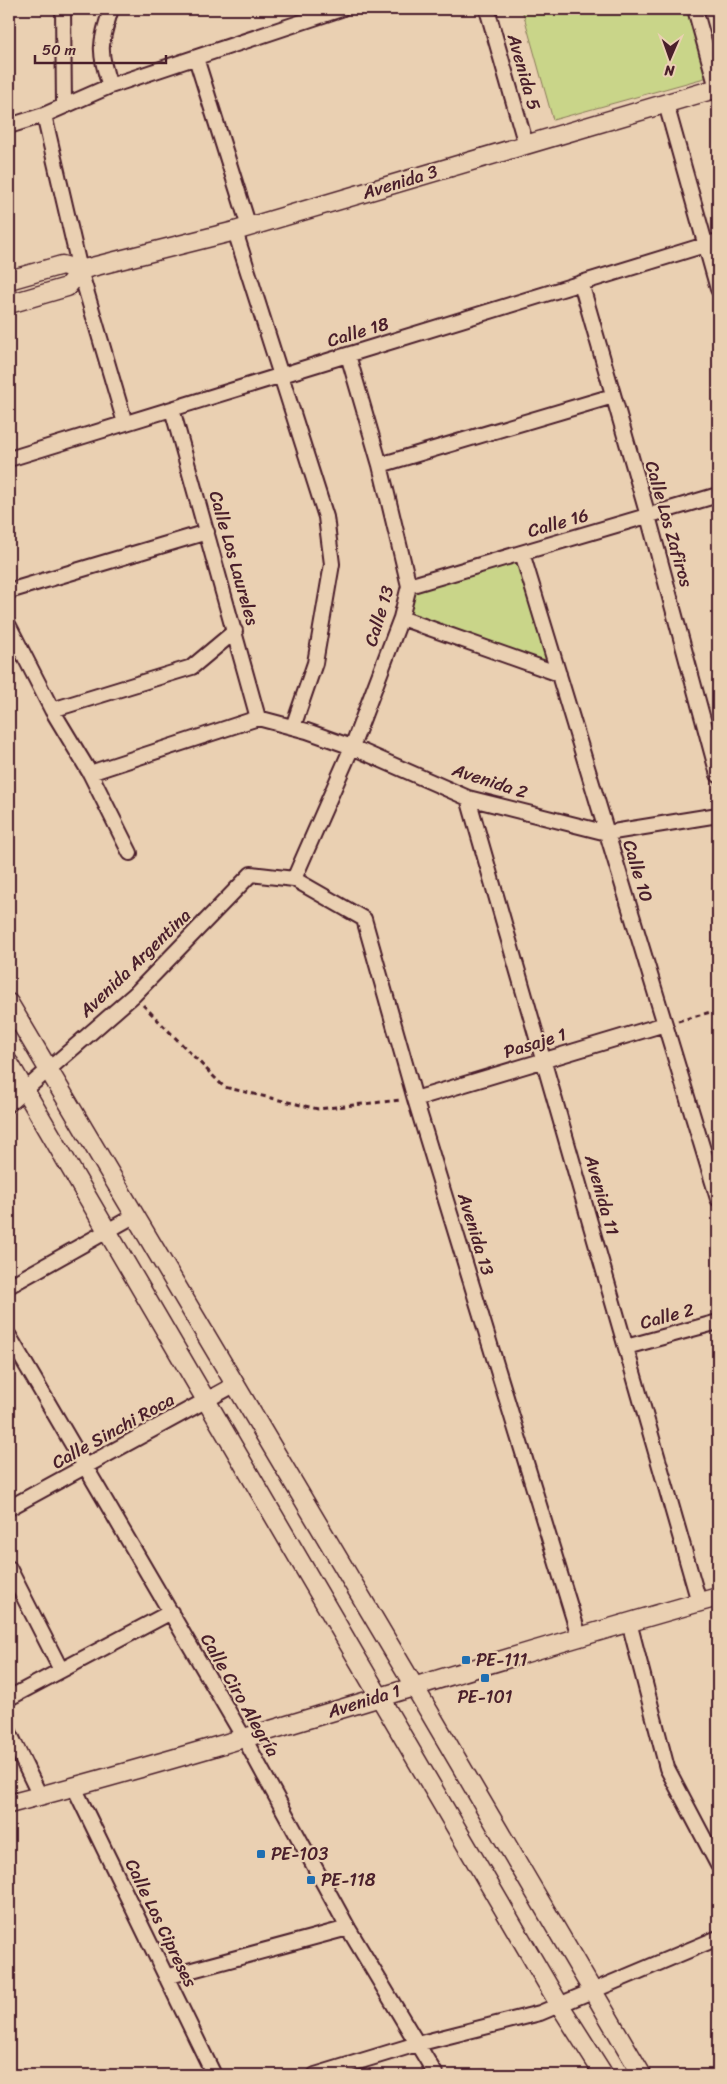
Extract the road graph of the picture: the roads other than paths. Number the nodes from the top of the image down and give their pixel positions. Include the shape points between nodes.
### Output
1 (63, 9) edge
2 (111, 9) edge
3 (341, 9) edge
4 (487, 9) edge
5 (695, 9) edge
6 (196, 58) junction
7 (110, 86) junction
8 (718, 88) edge
9 (666, 104) junction
10 (64, 105) junction
11 (44, 115) junction
12 (9, 126) edge
13 (526, 145) junction
14 (242, 229) junction
15 (712, 243) edge
16 (80, 270) junction
17 (9, 280) edge
18 (581, 283) junction
19 (718, 289) edge
20 (9, 304) edge
21 (348, 354) junction
22 (280, 376) junction
23 (614, 396) junction
24 (172, 409) junction
25 (125, 423) junction
26 (9, 459) edge
27 (380, 465) junction
28 (718, 495) edge
29 (648, 516) junction
30 (207, 532) junction
31 (522, 553) junction
32 (409, 586) junction
33 (9, 590) edge
34 (401, 618) junction
35 (9, 626) edge
36 (235, 631) junction
37 (559, 674) junction
38 (52, 710) junction
39 (258, 718) junction
40 (293, 727) junction
41 (352, 747) junction
42 (90, 773) junction
43 (718, 775) edge
44 (468, 798) junction
45 (718, 815) edge
46 (607, 834) junction
47 (130, 852) dead end
48 (294, 879) junction
49 (9, 1004) edge
50 (665, 1024) junction
51 (544, 1060) junction
52 (9, 1063) edge
53 (48, 1071) junction
54 (25, 1091) junction
55 (415, 1099) junction
56 (9, 1104) edge
57 (718, 1200) edge
58 (134, 1216) junction
59 (107, 1232) junction
60 (9, 1286) edge
61 (718, 1322) edge
62 (9, 1336) edge
63 (626, 1347) junction
64 (234, 1385) junction
65 (206, 1401) junction
66 (86, 1467) junction
67 (9, 1508) edge
68 (9, 1568) edge
69 (718, 1597) edge
70 (699, 1602) junction
71 (171, 1612) junction
72 (629, 1622) junction
73 (579, 1636) junction
74 (61, 1670) junction
75 (414, 1686) junction
76 (379, 1697) junction
77 (9, 1698) edge
78 (9, 1732) edge
79 (244, 1738) junction
80 (74, 1787) junction
81 (40, 1796) junction
82 (9, 1804) edge
83 (718, 1865) edge
84 (348, 1928) junction
85 (718, 1938) edge
86 (166, 1977) junction
87 (592, 1991) junction
88 (559, 2004) junction
89 (417, 2044) junction
90 (214, 2075) edge
91 (315, 2075) edge
92 (436, 2075) edge
93 (604, 2075) edge
94 (642, 2075) edge

1 - 10 street
2 - 7 street via 102,39 102,62
3 - 6 street
4 - 13 street, Avenida 5
5 - 8 street
6 - 7 street
6 - 14 street
7 - 10 street
8 - 9 street, Avenida 3
9 - 13 street, Avenida 3
9 - 15 street
10 - 11 street
11 - 12 street
11 - 16 street
13 - 14 street, Avenida 3
14 - 16 street, Avenida 3
14 - 22 street
15 - 18 street, Calle 18
15 - 19 street
16 - 17 street, Avenida 3 via 62,265
16 - 20 street via 66,287
16 - 25 street
18 - 21 street, Calle 18
18 - 23 street, Calle Los Zafiros
21 - 22 street, Calle 18
21 - 27 street, Calle 13
22 - 24 street, Calle 18
22 - 40 street via 326,518 332,564 315,663
23 - 27 street
23 - 29 street, Calle Los Zafiros
24 - 25 street, Calle 18
24 - 30 street, Calle Los Laureles
25 - 26 street, Calle 18
27 - 32 street, Calle 13
28 - 29 street, Calle 16
29 - 31 street, Calle 16
29 - 43 street, Calle Los Zafiros
30 - 33 street
30 - 36 street, Calle Los Laureles
31 - 32 street, Calle 16
31 - 37 street, Calle 10
32 - 34 street, Calle 13
34 - 37 street
34 - 41 street, Calle 13
35 - 38 street
36 - 38 street via 192,667
36 - 39 street, Calle Los Laureles
37 - 46 street, Calle 10
38 - 42 street
39 - 40 street, Avenida 2
39 - 42 street
40 - 41 street, Avenida 2
41 - 44 street, Avenida 2
41 - 48 street, Calle 13
42 - 47 street
44 - 46 street, Avenida 2
44 - 51 street, Avenida 11
45 - 46 street, Avenida 2
46 - 50 street, Calle 10
48 - 53 street, Avenida Argentina via 251,874 134,995
48 - 55 street, Avenida 13 via 364,919
49 - 53 street
50 - 51 street, Pasaje 1
50 - 57 street, Calle 10
51 - 55 street, Pasaje 1
51 - 63 street, Avenida 11
52 - 54 street
53 - 54 street, Avenida Argentina
53 - 58 street
54 - 56 street, Avenida Argentina
54 - 59 street
55 - 73 street, Avenida 13
58 - 59 street
58 - 64 street
59 - 60 street
59 - 65 street
61 - 63 street, Calle 2
62 - 66 street, Calle Ciro Alegría
63 - 70 street, Avenida 11
64 - 65 street, Calle Sinchi Roca
64 - 75 street
65 - 66 street, Calle Sinchi Roca
65 - 76 street
66 - 67 street, Calle Sinchi Roca
66 - 71 street, Calle Ciro Alegría
68 - 74 street
69 - 70 street, Avenida 1
70 - 72 street, Avenida 1
71 - 74 street
71 - 79 street, Calle Ciro Alegría
72 - 73 street, Avenida 1
72 - 83 street via 666,1768
73 - 75 street, Avenida 1
74 - 77 street
75 - 76 street, Avenida 1
75 - 87 street
76 - 79 street, Avenida 1
76 - 88 street
78 - 81 street
79 - 80 street, Avenida 1
79 - 84 street, Calle Ciro Alegría
80 - 81 street, Avenida 1
80 - 86 street, Calle Los Cipreses
81 - 82 street, Avenida 1
84 - 86 street
84 - 89 street, Calle Ciro Alegría
85 - 87 street
86 - 90 street, Calle Los Cipreses
87 - 88 street
87 - 94 street
88 - 89 street via 540,2013
88 - 93 street
89 - 91 street
89 - 92 street, Calle Ciro Alegría

